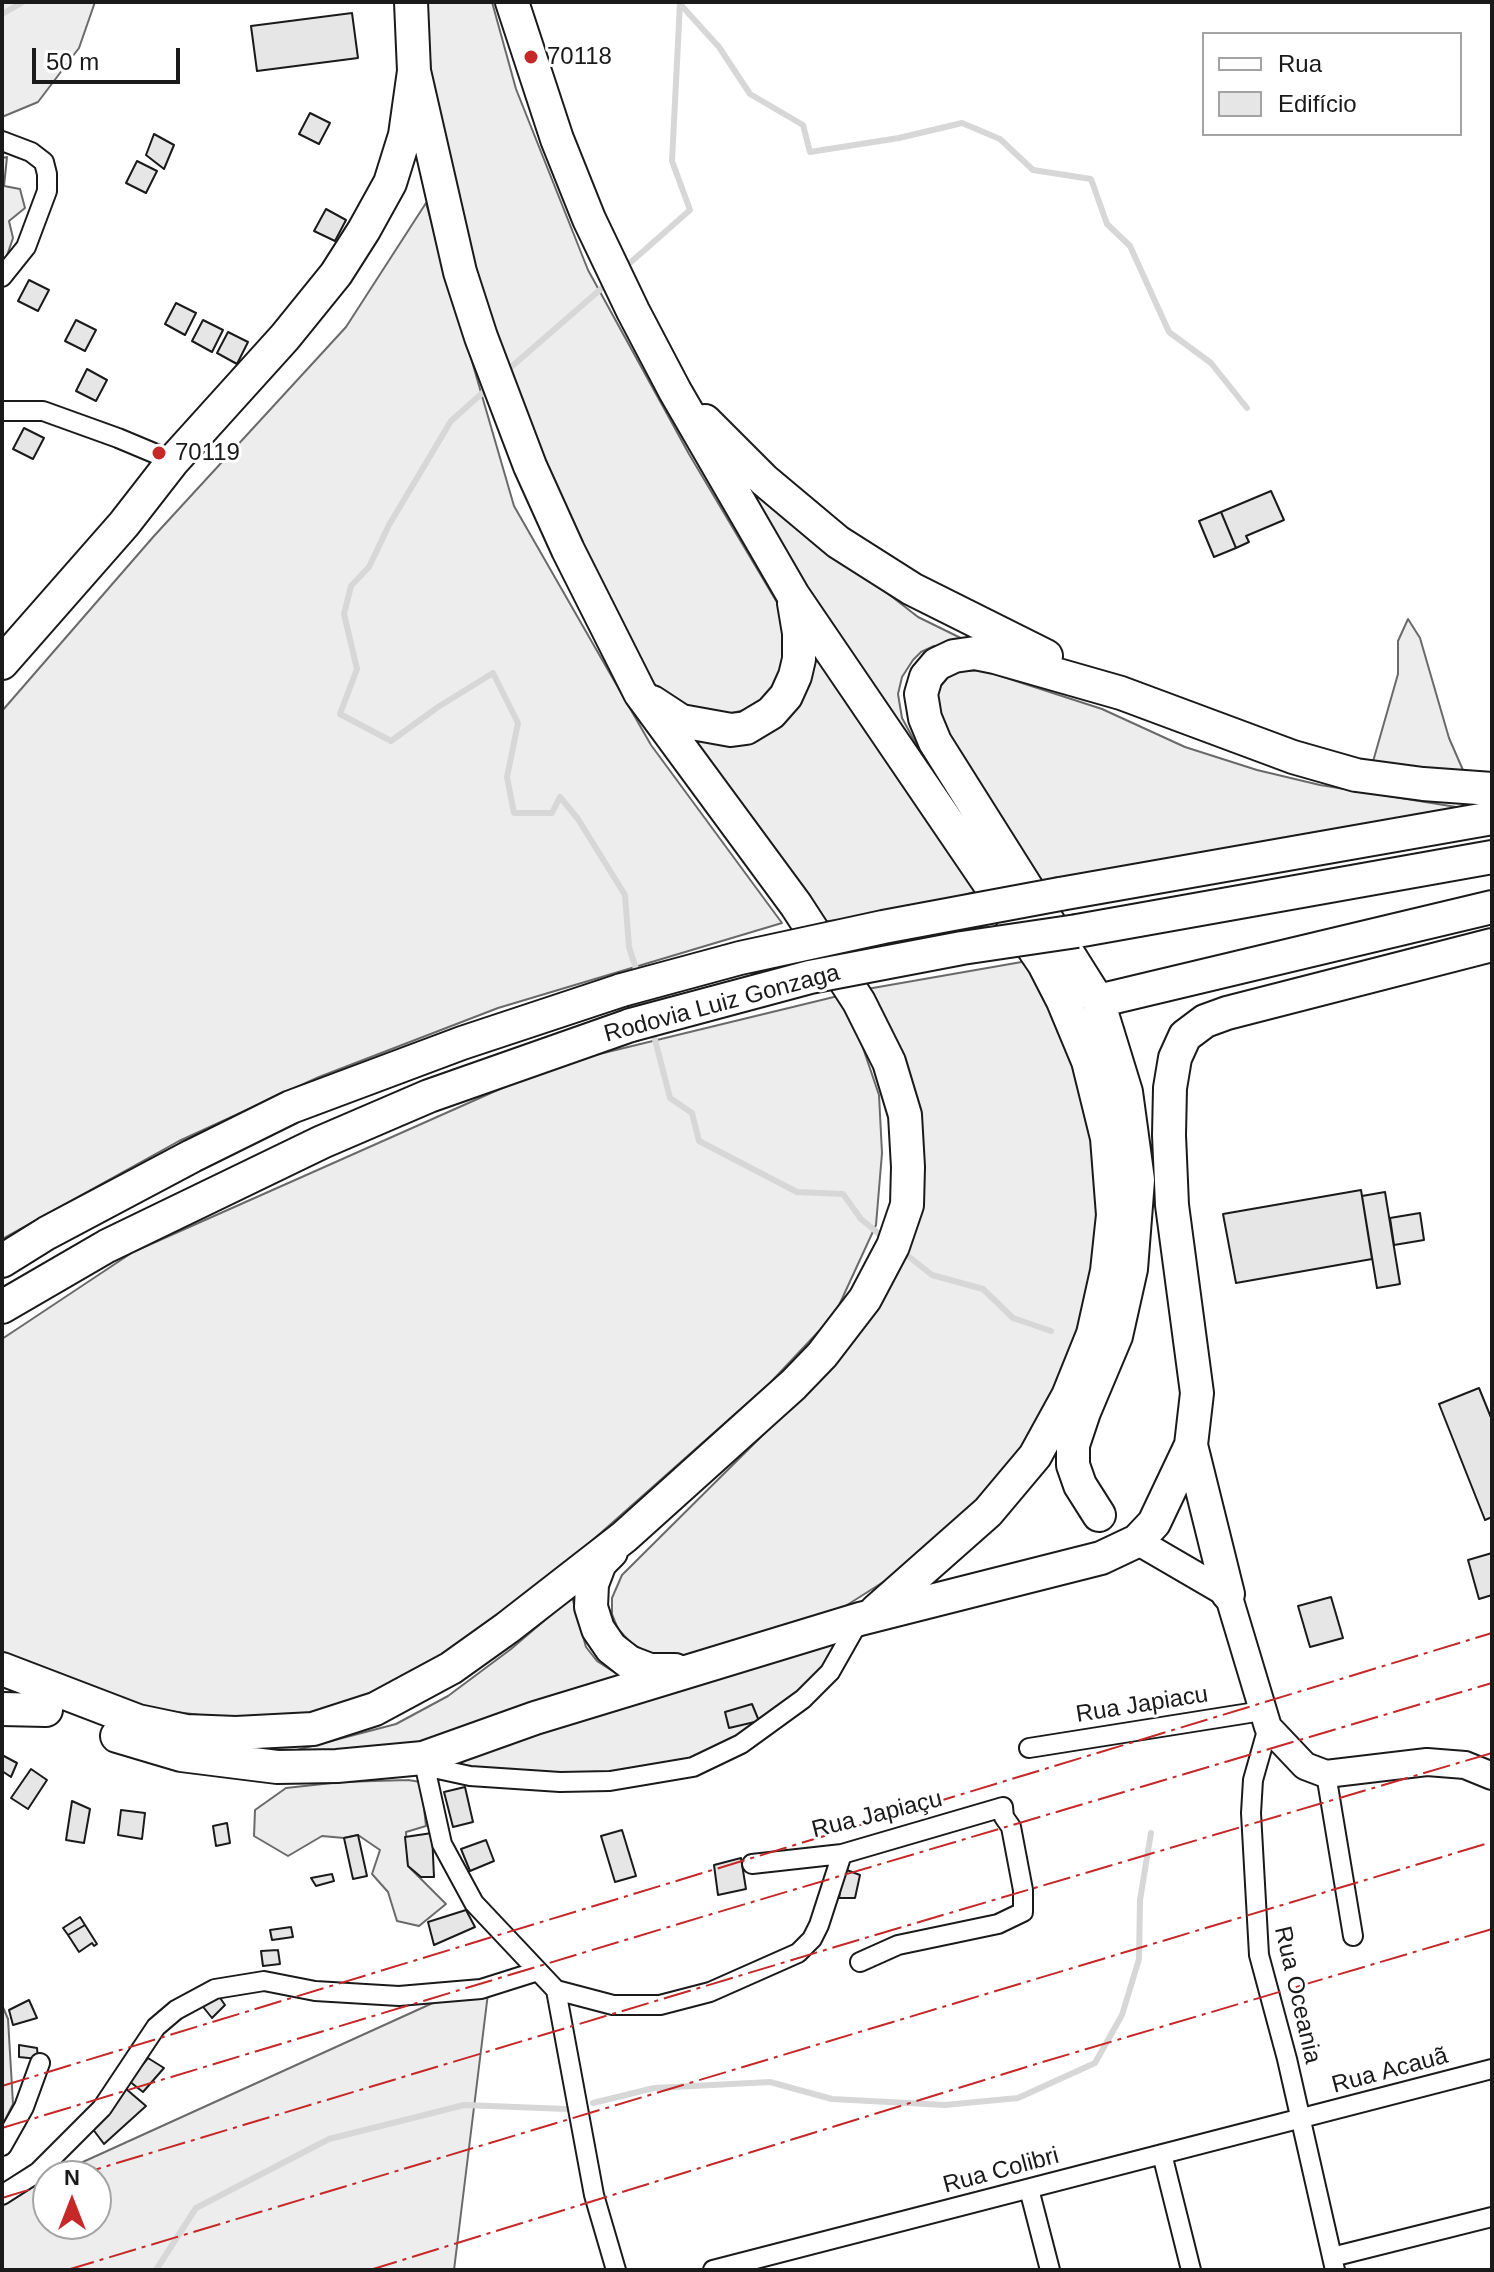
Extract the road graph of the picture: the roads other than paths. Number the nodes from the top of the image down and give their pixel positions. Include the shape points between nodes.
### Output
1 (411, 2) edge
2 (512, 2) edge
3 (414, 71) junction
4 (2, 141) edge
5 (2, 277) edge
6 (675, 391) junction
7 (2, 411) edge
8 (173, 461) junction
9 (793, 595) junction
10 (2, 663) edge
11 (640, 693) junction
12 (1121, 693) junction
13 (1492, 789) edge
14 (1492, 818) edge
15 (1492, 857) edge
16 (1492, 907) edge
17 (1492, 945) edge
18 (1098, 1001) junction
19 (107, 1246) junction
20 (2, 1261) edge
21 (2, 1307) edge
22 (2, 1318) edge
23 (1047, 1436) junction
24 (1191, 1445) junction
25 (1099, 1515) junction
26 (624, 1537) junction
27 (1137, 1541) junction
28 (1228, 1594) junction
29 (865, 1617) junction
30 (706, 1666) junction
31 (2, 1669) edge
32 (2, 1691) edge
33 (2, 1709) edge
34 (46, 1710) junction
35 (1265, 1719) junction
36 (1029, 1748) dead end
37 (423, 1762) junction
38 (1326, 1774) junction
39 (1492, 1776) edge
40 (842, 1854) junction
41 (752, 1864) dead end
42 (1353, 1936) dead end
43 (860, 1962) dead end
44 (538, 1971) junction
45 (556, 1990) junction
46 (40, 2063) dead end
47 (1492, 2069) edge
48 (1301, 2119) junction
49 (2, 2146) edge
50 (1162, 2154) junction
51 (1029, 2189) junction
52 (2, 2195) edge
53 (1492, 2217) edge
54 (1334, 2264) edge
55 (616, 2270) edge
56 (713, 2270) edge
57 (1050, 2270) edge
58 (1191, 2270) edge

1 - 3 highway
2 - 6 highway via 589,219
3 - 8 highway via 394,171 364,230 285,337
3 - 11 highway via 449,234 481,337 530,466
4 - 5 street via 31,152 44,162 47,174 47,191 26,247
6 - 9 highway
6 - 12 highway via 764,480 838,542 912,589
7 - 8 street via 43,411
8 - 10 highway
9 - 11 highway via 799,633 795,676 786,696 756,723 731,730 681,721
9 - 23 highway via 1044,964 1088,1061 1107,1138 1113,1215 1093,1334
11 - 26 highway via 796,905 859,1002 889,1062 905,1115 908,1167 907,1205 865,1299 793,1385
12 - 13 highway via 1356,775
12 - 18 highway via 975,653 937,664 921,694 935,742
14 - 20 highway, Rodovia Luiz Gonzaga, bridge via 883,927 622,990 291,1107
15 - 19 highway, Rodovia Luiz Gonzaga, bridge via 810,977 631,1025 408,1105
16 - 18 highway
17 - 24 highway via 1227,1013 1185,1036 1172,1073 1169,1135 1172,1205 1197,1393
18 - 25 highway via 1126,1092 1138,1180 1131,1269 1116,1336 1073,1445 1080,1485
19 - 21 highway, Rodovia Luiz Gonzaga
19 - 22 highway
23 - 25 highway via 1055,1471
23 - 29 highway via 988,1512
24 - 27 highway via 1154,1523
24 - 28 highway
25 - 27 highway
26 - 30 highway via 600,1563 592,1584 591,1607 598,1629 611,1648 650,1670
26 - 31 highway via 451,1668 375,1709 313,1729 186,1731 138,1721
27 - 28 street
27 - 29 highway via 1101,1558
28 - 35 street
29 - 30 highway
29 - 37 street via 830,1672 803,1699 741,1744 693,1767 610,1781 560,1782 470,1776
30 - 37 highway via 535,1718
32 - 34 highway
33 - 34 highway
34 - 37 highway via 181,1755 241,1764
35 - 36 street, Rua Japiacu
35 - 38 street via 1305,1766
35 - 48 street, Rua Oceania via 1251,1813 1259,1955
37 - 44 street via 442,1844 474,1903
38 - 39 street via 1427,1762 1465,1765
38 - 42 street
40 - 41 street, Rua Japiaçu
40 - 43 street, Rua Japiaçu via 1003,1807 1023,1890 1023,1912 998,1924 898,1945
40 - 45 street via 812,1939 798,1953 766,1969 660,2005 613,2005
44 - 45 street
44 - 52 street via 481,1989 399,1996 264,1981 215,1989 156,2027 102,2108 38,2172
45 - 55 street via 594,2195
46 - 49 street
47 - 48 street, Rua Acauã
48 - 50 street, Rua Colibri
48 - 54 street, Rua Oceania
50 - 51 street, Rua Colibri
50 - 58 street
51 - 56 street, Rua Colibri
51 - 57 street
53 - 54 street

